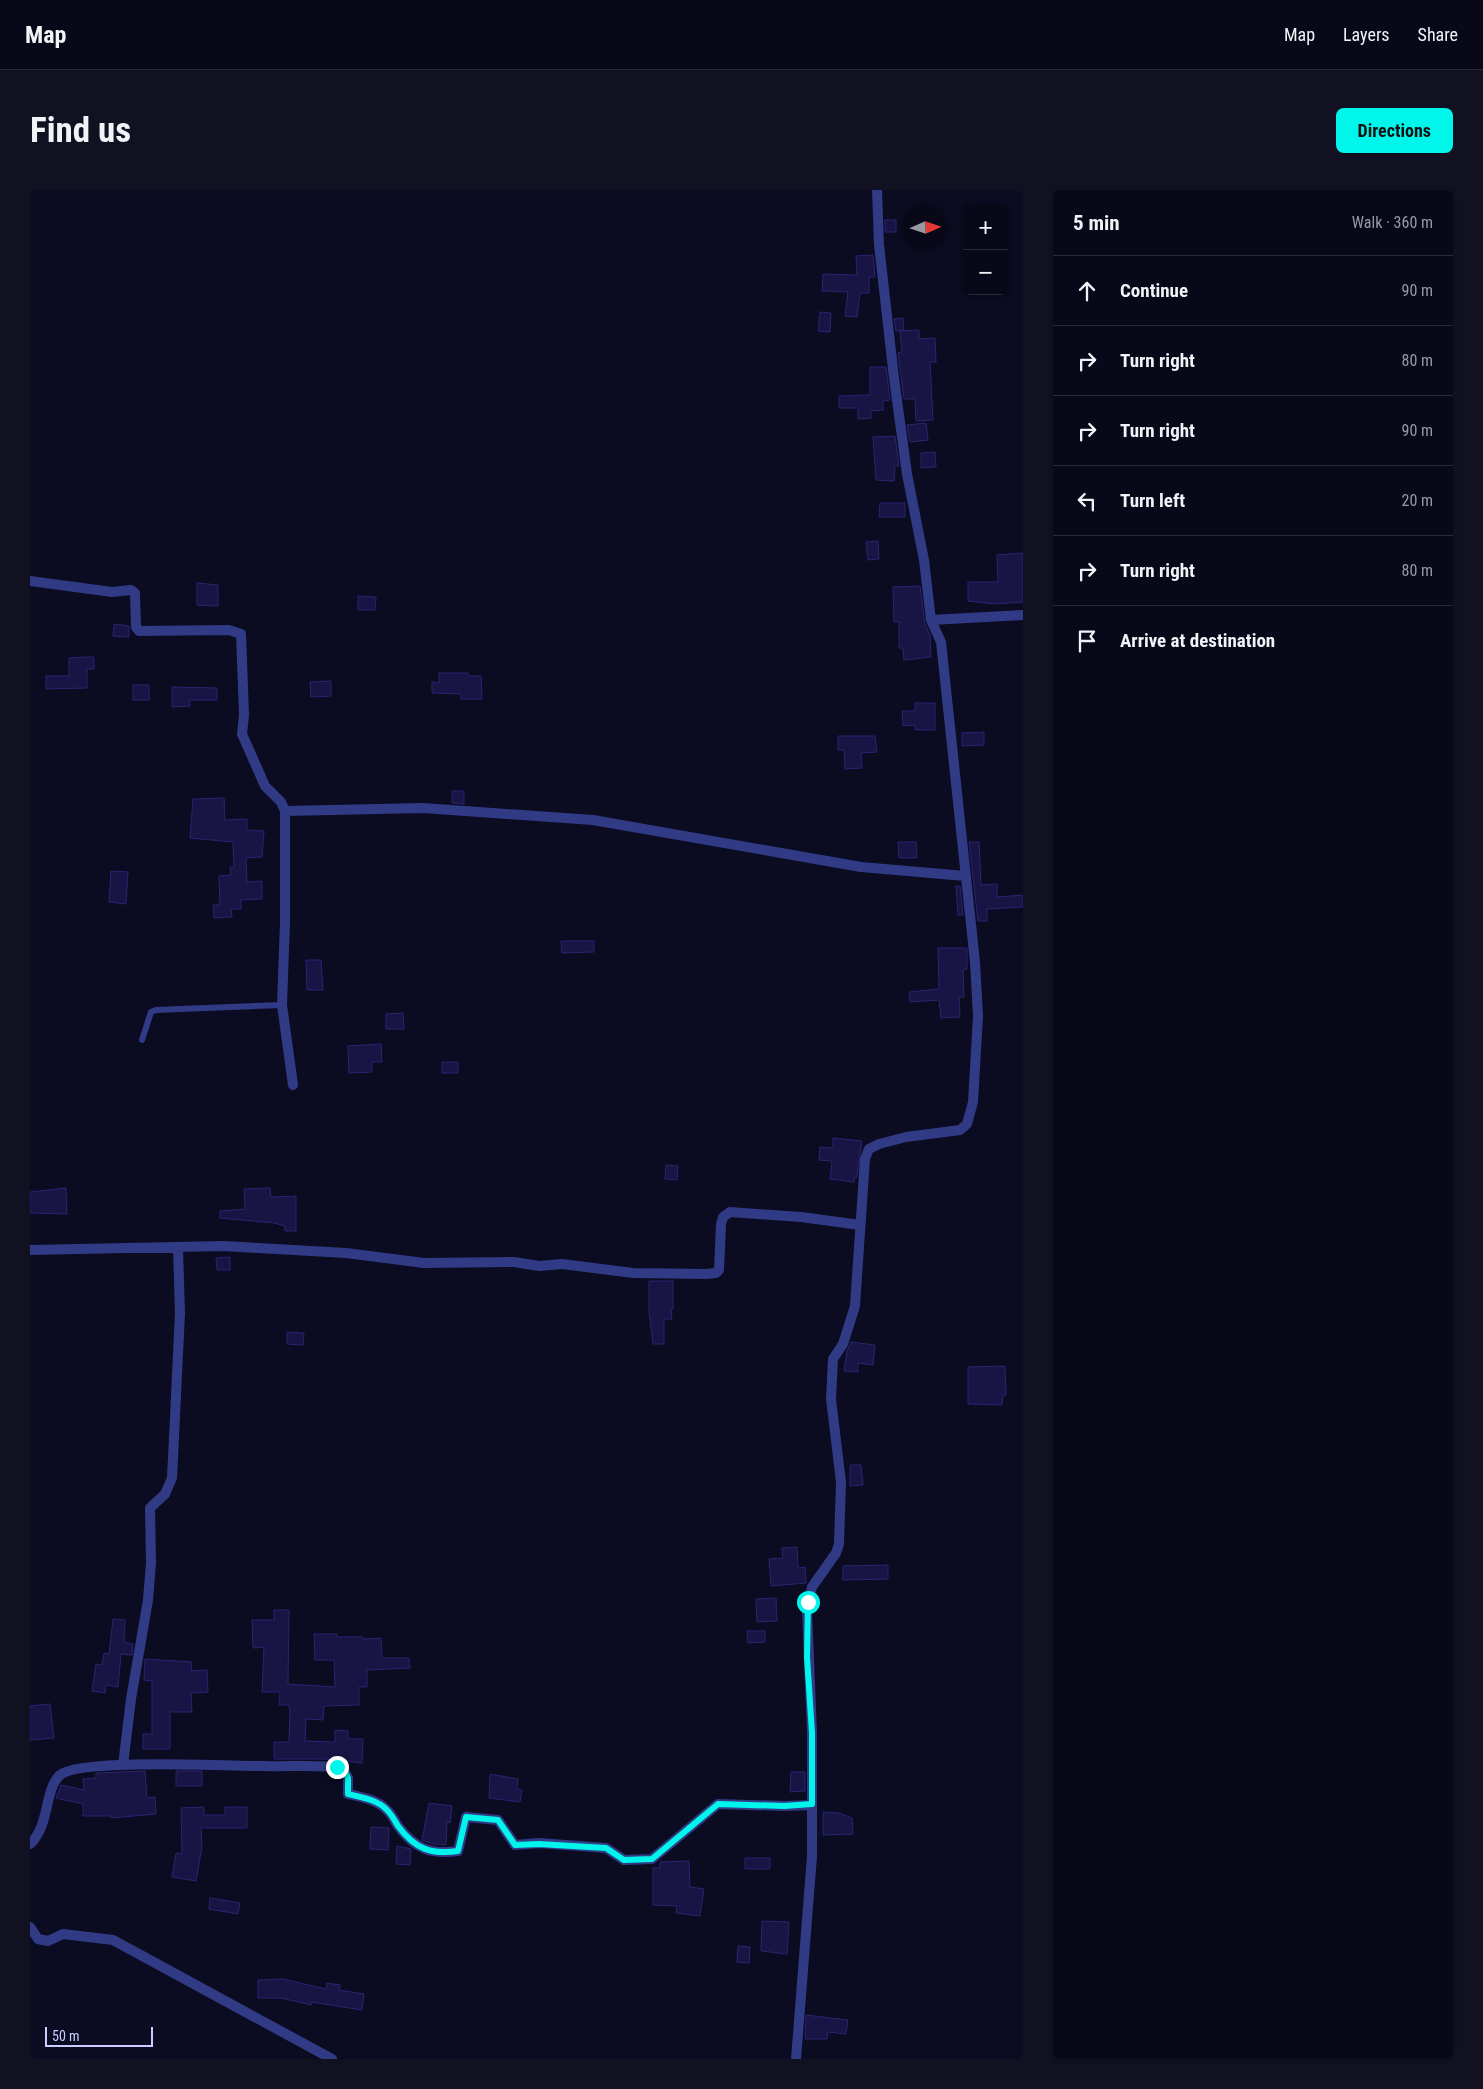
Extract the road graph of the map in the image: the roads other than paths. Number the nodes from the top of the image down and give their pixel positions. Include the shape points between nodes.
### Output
1 (878, 190) edge
2 (30, 581) edge
3 (1023, 615) edge
4 (931, 620) junction
5 (285, 811) junction
6 (965, 876) junction
7 (282, 1005) junction
8 (142, 1040) dead end
9 (293, 1084) dead end
10 (860, 1225) junction
11 (178, 1248) junction
12 (30, 1250) edge
13 (123, 1766) junction
14 (812, 1804) junction
15 (30, 1844) edge
16 (30, 1927) edge
17 (332, 2059) edge
18 (796, 2059) edge

1 - 4 street via 880,245 896,396
2 - 5 street via 112,592 131,590 135,593 136,627 139,631 230,630 241,634 242,734 265,786
3 - 4 street
4 - 6 street via 942,642
5 - 6 street via 424,808 593,820 861,867
5 - 7 street via 286,922
6 - 10 street via 978,1016 973,1102 967,1124 960,1130 892,1140 869,1149 865,1159
7 - 8 lane via 151,1012
7 - 9 street
10 - 11 street via 730,1212 723,1217 721,1224 719,1270 706,1274 633,1272 514,1262 424,1263 346,1253 223,1246
10 - 14 street via 855,1306 843,1344 833,1359 832,1399 841,1482 839,1544 812,1587 807,1610
11 - 12 street
11 - 13 street via 180,1313 172,1478 165,1494 150,1508 148,1600
13 - 14 street via 191,1764 344,1768 348,1794 369,1799 387,1809 399,1828 419,1848 442,1853 458,1851 466,1817 482,1817 498,1820 515,1845 606,1848 624,1860 652,1859 718,1804
13 - 15 street via 69,1770 60,1774 52,1788 42,1827
14 - 18 street via 810,1903
16 - 17 street via 38,1939 48,1941 63,1934 113,1940

